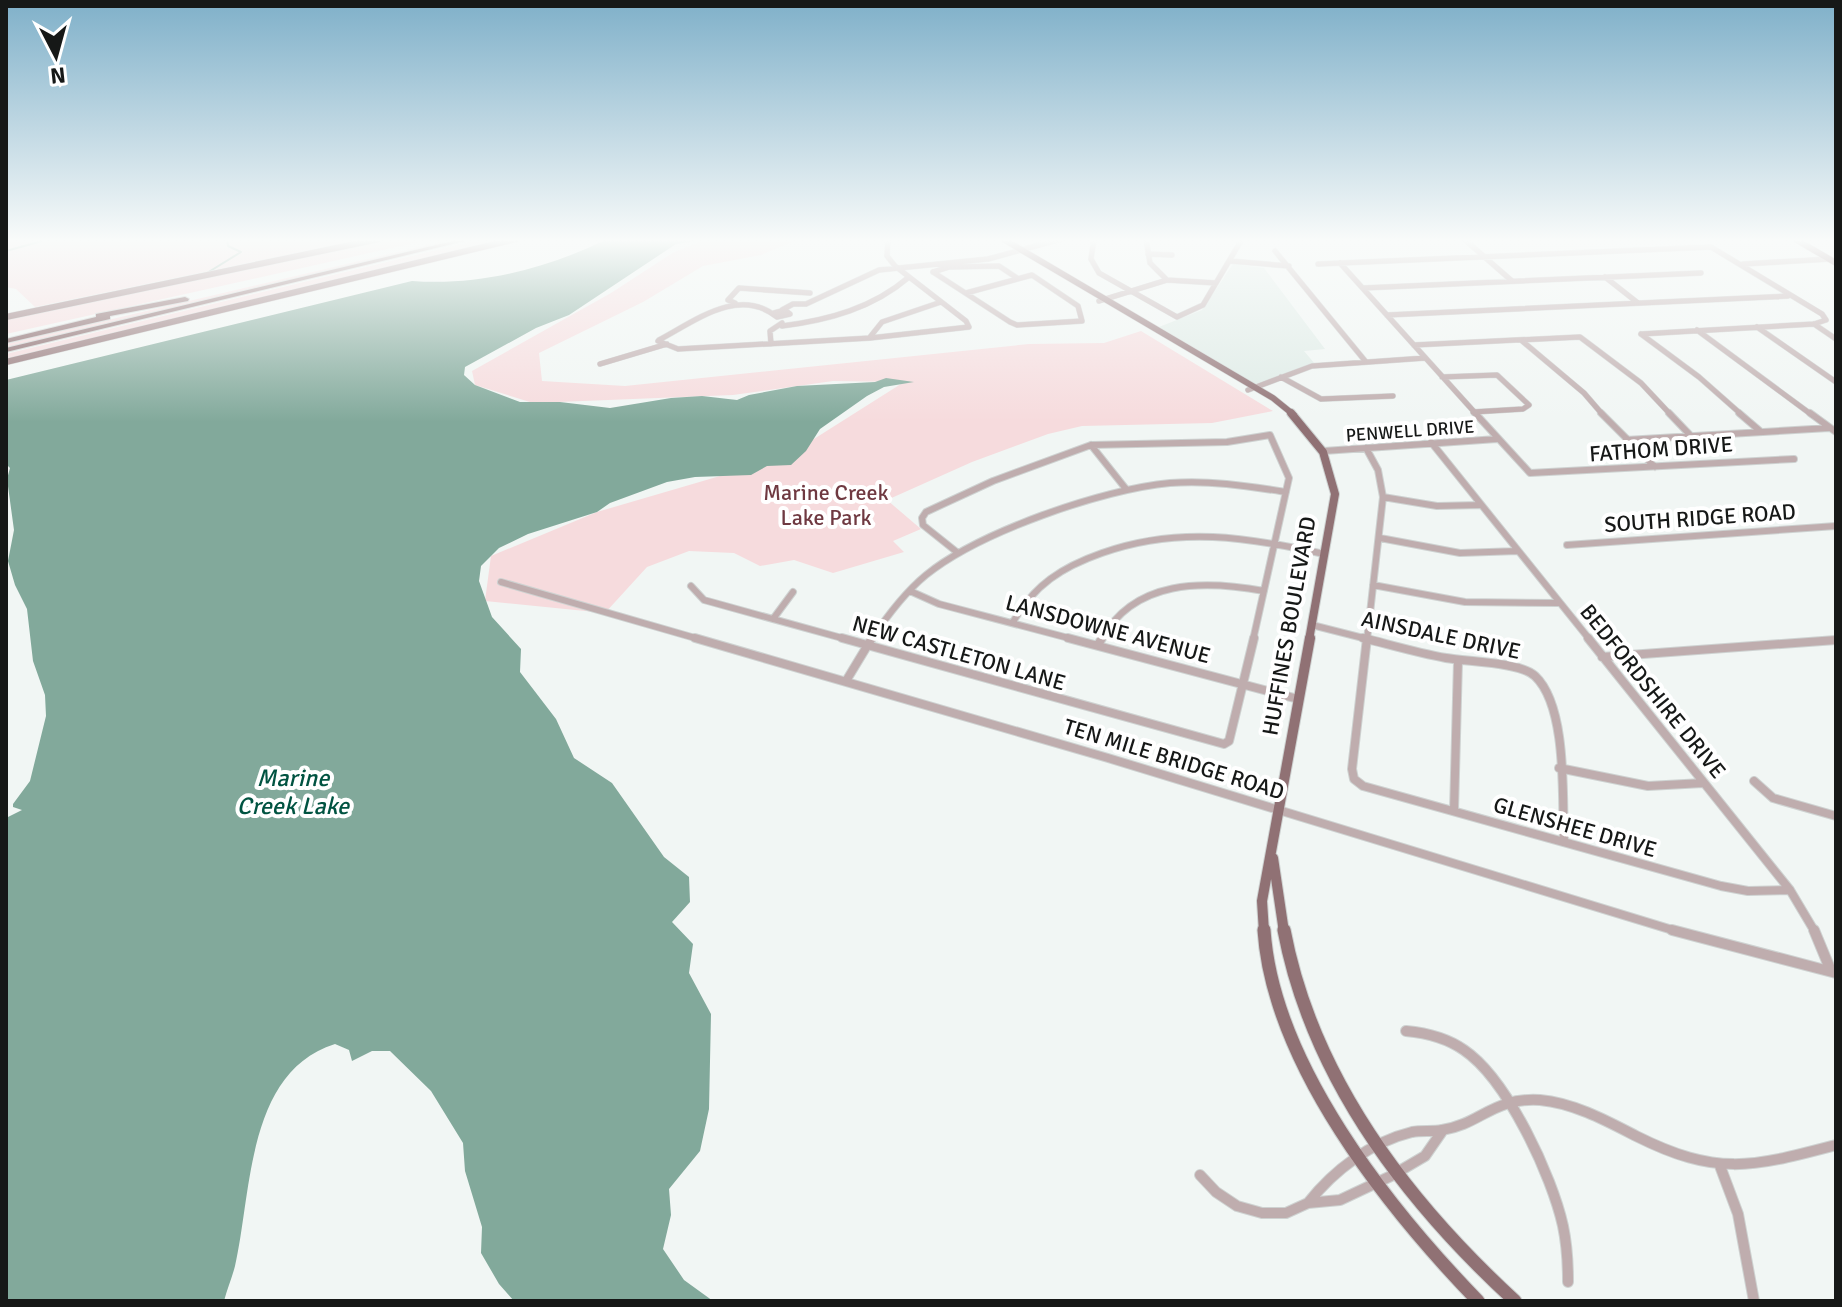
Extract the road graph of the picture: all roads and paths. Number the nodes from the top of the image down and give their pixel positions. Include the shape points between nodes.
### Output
1 (87, 300) edge
2 (180, 300) edge
3 (215, 300) edge
4 (263, 300) edge
5 (728, 300) edge
6 (815, 300) edge
7 (873, 300) edge
8 (938, 300) edge
9 (977, 300) edge
10 (1069, 300) edge
11 (1102, 300) edge
12 (1146, 300) edge
13 (1206, 300) edge
14 (1316, 300) edge
15 (1374, 300) edge
16 (1634, 300) edge
17 (1703, 300) edge
18 (1797, 300) edge
19 (941, 302) junction
20 (735, 303) junction
21 (1638, 303) junction
22 (782, 310) junction
23 (774, 313) junction
24 (1387, 315) junction
25 (6, 317) edge
26 (783, 318) junction
27 (1814, 324) junction
28 (782, 326) junction
29 (1757, 327) junction
30 (1697, 330) junction
31 (6, 338) edge
32 (870, 338) junction
33 (1836, 339) edge
34 (1521, 340) junction
35 (667, 344) junction
36 (771, 344) junction
37 (1414, 345) junction
38 (6, 350) edge
39 (1425, 358) junction
40 (6, 362) edge
41 (1366, 362) junction
42 (600, 364) dead end
43 (1281, 377) junction
44 (1442, 377) junction
45 (1836, 382) edge
46 (1252, 388) junction
47 (1393, 396) dead end
48 (1473, 412) junction
49 (1829, 428) junction
50 (1760, 432) junction
51 (1836, 432) edge
52 (1691, 436) junction
53 (1497, 439) junction
54 (1626, 440) junction
55 (1431, 442) junction
56 (1091, 445) junction
57 (1366, 448) junction
58 (1324, 451) junction
59 (1794, 459) dead end
60 (1655, 467) junction
61 (1126, 489) junction
62 (1286, 492) junction
63 (1383, 497) junction
64 (1480, 505) junction
65 (1836, 526) edge
66 (1380, 538) junction
67 (1277, 543) junction
68 (1567, 545) dead end
69 (1518, 551) junction
70 (958, 553) junction
71 (1324, 554) junction
72 (501, 582) dead end
73 (1373, 585) junction
74 (691, 586) dead end
75 (910, 591) junction
76 (1264, 591) junction
77 (793, 592) dead end
78 (1559, 603) junction
79 (773, 619) junction
80 (1013, 622) junction
81 (1312, 625) junction
82 (1368, 639) junction
83 (1836, 640) edge
84 (1098, 645) junction
85 (867, 646) junction
86 (1602, 657) junction
87 (1458, 661) junction
88 (846, 681) junction
89 (1241, 683) junction
90 (1298, 699) junction
91 (1559, 768) junction
92 (1754, 781) dead end
93 (1703, 783) junction
94 (1280, 809) junction
95 (1454, 811) junction
96 (1836, 816) edge
97 (1564, 842) junction
98 (1272, 855) junction
99 (1790, 890) junction
100 (1833, 972) edge
101 (1406, 1031) dead end
102 (1507, 1101) junction
103 (1443, 1130) junction
104 (1836, 1145) edge
105 (1380, 1147) junction
106 (1359, 1156) junction
107 (1720, 1166) junction
108 (1398, 1172) junction
109 (1200, 1175) dead end
110 (1375, 1181) junction
111 (1308, 1203) junction
112 (1568, 1282) dead end
113 (1478, 1301) edge
114 (1515, 1301) edge
115 (1754, 1301) edge

1 - 25 main road
2 - 31 highway
3 - 38 highway
4 - 40 main road
5 - 20 street
6 - 22 street
7 - 28 street via 832,317
8 - 19 street
9 - 10 street via 1017,325 1079,323 1078,306
11 - 46 main road, HUFFINES BOULEVARD
12 - 13 street via 1177,317
14 - 41 street
15 - 24 street
16 - 21 street
17 - 21 street
18 - 27 street via 1826,320
19 - 32 street via 882,322
19 - 32 street via 969,327
20 - 23 street via 752,302
20 - 35 street via 658,341
21 - 24 street
22 - 23 street
22 - 26 street via 790,314
23 - 26 street
24 - 37 street
26 - 28 street
27 - 29 street
27 - 33 street
28 - 36 street via 770,331
29 - 30 street
29 - 45 street
30 - 49 street
30 - 50 street via 1641,334
32 - 36 street
34 - 37 street
34 - 52 street via 1580,337 1641,383
34 - 54 street via 1573,381
35 - 36 street via 678,349
35 - 42 street
37 - 39 street
39 - 41 street
39 - 44 street
41 - 43 street via 1312,366
43 - 46 street
43 - 47 street via 1321,399
44 - 48 street
44 - 48 street via 1497,375 1529,405
46 - 58 main road, HUFFINES BOULEVARD via 1295,416
48 - 53 street
49 - 50 street
49 - 51 street
50 - 52 street
52 - 54 street
53 - 55 street, PENWELL DRIVE
53 - 60 street, FATHOM DRIVE via 1530,473
54 - 60 street
55 - 57 street, PENWELL DRIVE
55 - 64 street, BEDFORDSHIRE DRIVE
56 - 61 street
56 - 62 street via 1227,442 1270,435 1287,471
56 - 70 street via 926,512 923,525
57 - 58 street, PENWELL DRIVE
57 - 63 street via 1378,470
58 - 71 main road, HUFFINES BOULEVARD via 1335,494
59 - 60 street, FATHOM DRIVE
61 - 62 street via 1191,482
61 - 70 street via 1069,505
62 - 67 street
63 - 64 street via 1437,506
63 - 66 street
64 - 69 street, BEDFORDSHIRE DRIVE
65 - 68 street, SOUTH RIDGE ROAD
66 - 69 street via 1460,553
66 - 73 street
67 - 71 street
67 - 76 street
67 - 80 street via 1200,533 1142,538 1075,563 1029,592
69 - 78 street, BEDFORDSHIRE DRIVE
70 - 75 street
71 - 81 main road, HUFFINES BOULEVARD
72 - 88 street, TEN MILE BRIDGE ROAD
73 - 78 street via 1484,605
73 - 82 street
74 - 79 street, NEW CASTLETON LANE via 704,600
75 - 80 street, LANSDOWNE AVENUE via 939,604
75 - 85 street
76 - 84 street via 1217,583 1175,586 1120,613
76 - 89 street
77 - 79 street
78 - 86 street, BEDFORDSHIRE DRIVE
79 - 85 street, NEW CASTLETON LANE
80 - 84 street, LANSDOWNE AVENUE
81 - 82 street, AINSDALE DRIVE
81 - 90 main road, HUFFINES BOULEVARD
82 - 87 street, AINSDALE DRIVE
82 - 95 street, GLENSHEE DRIVE via 1354,779
83 - 86 street
84 - 89 street, LANSDOWNE AVENUE
85 - 88 street
85 - 89 street, NEW CASTLETON LANE via 1224,744 1229,741
86 - 93 street, BEDFORDSHIRE DRIVE
87 - 91 street, AINSDALE DRIVE via 1534,675 1555,716
87 - 95 street
88 - 94 street, TEN MILE BRIDGE ROAD
89 - 90 street, LANSDOWNE AVENUE
90 - 94 main road, HUFFINES BOULEVARD
91 - 93 street via 1648,786
91 - 97 street, AINSDALE DRIVE
92 - 96 street via 1773,798
93 - 99 street, BEDFORDSHIRE DRIVE
94 - 98 main road, HUFFINES BOULEVARD
94 - 100 street, TEN MILE BRIDGE ROAD
95 - 97 street, GLENSHEE DRIVE
97 - 99 street, GLENSHEE DRIVE via 1721,886
98 - 105 main road, HUFFINES BOULEVARD via 1287,945 1309,1023
98 - 106 main road, HUFFINES BOULEVARD via 1261,905 1275,985 1302,1061
99 - 100 street, BEDFORDSHIRE DRIVE via 1811,921
101 - 102 street via 1437,1035 1467,1050
102 - 103 street
102 - 107 street via 1573,1107 1669,1154
102 - 112 street via 1555,1194 1568,1242
103 - 105 street via 1424,1130
103 - 108 street via 1427,1154
104 - 107 street via 1754,1165
105 - 106 street
105 - 108 main road, HUFFINES BOULEVARD
106 - 110 main road, HUFFINES BOULEVARD
106 - 111 street via 1334,1171
107 - 115 street via 1738,1214
108 - 110 street
108 - 114 main road, HUFFINES BOULEVARD via 1439,1226
109 - 111 street via 1213,1192 1263,1212 1290,1212
110 - 111 street via 1347,1198
110 - 113 main road, HUFFINES BOULEVARD via 1421,1241

